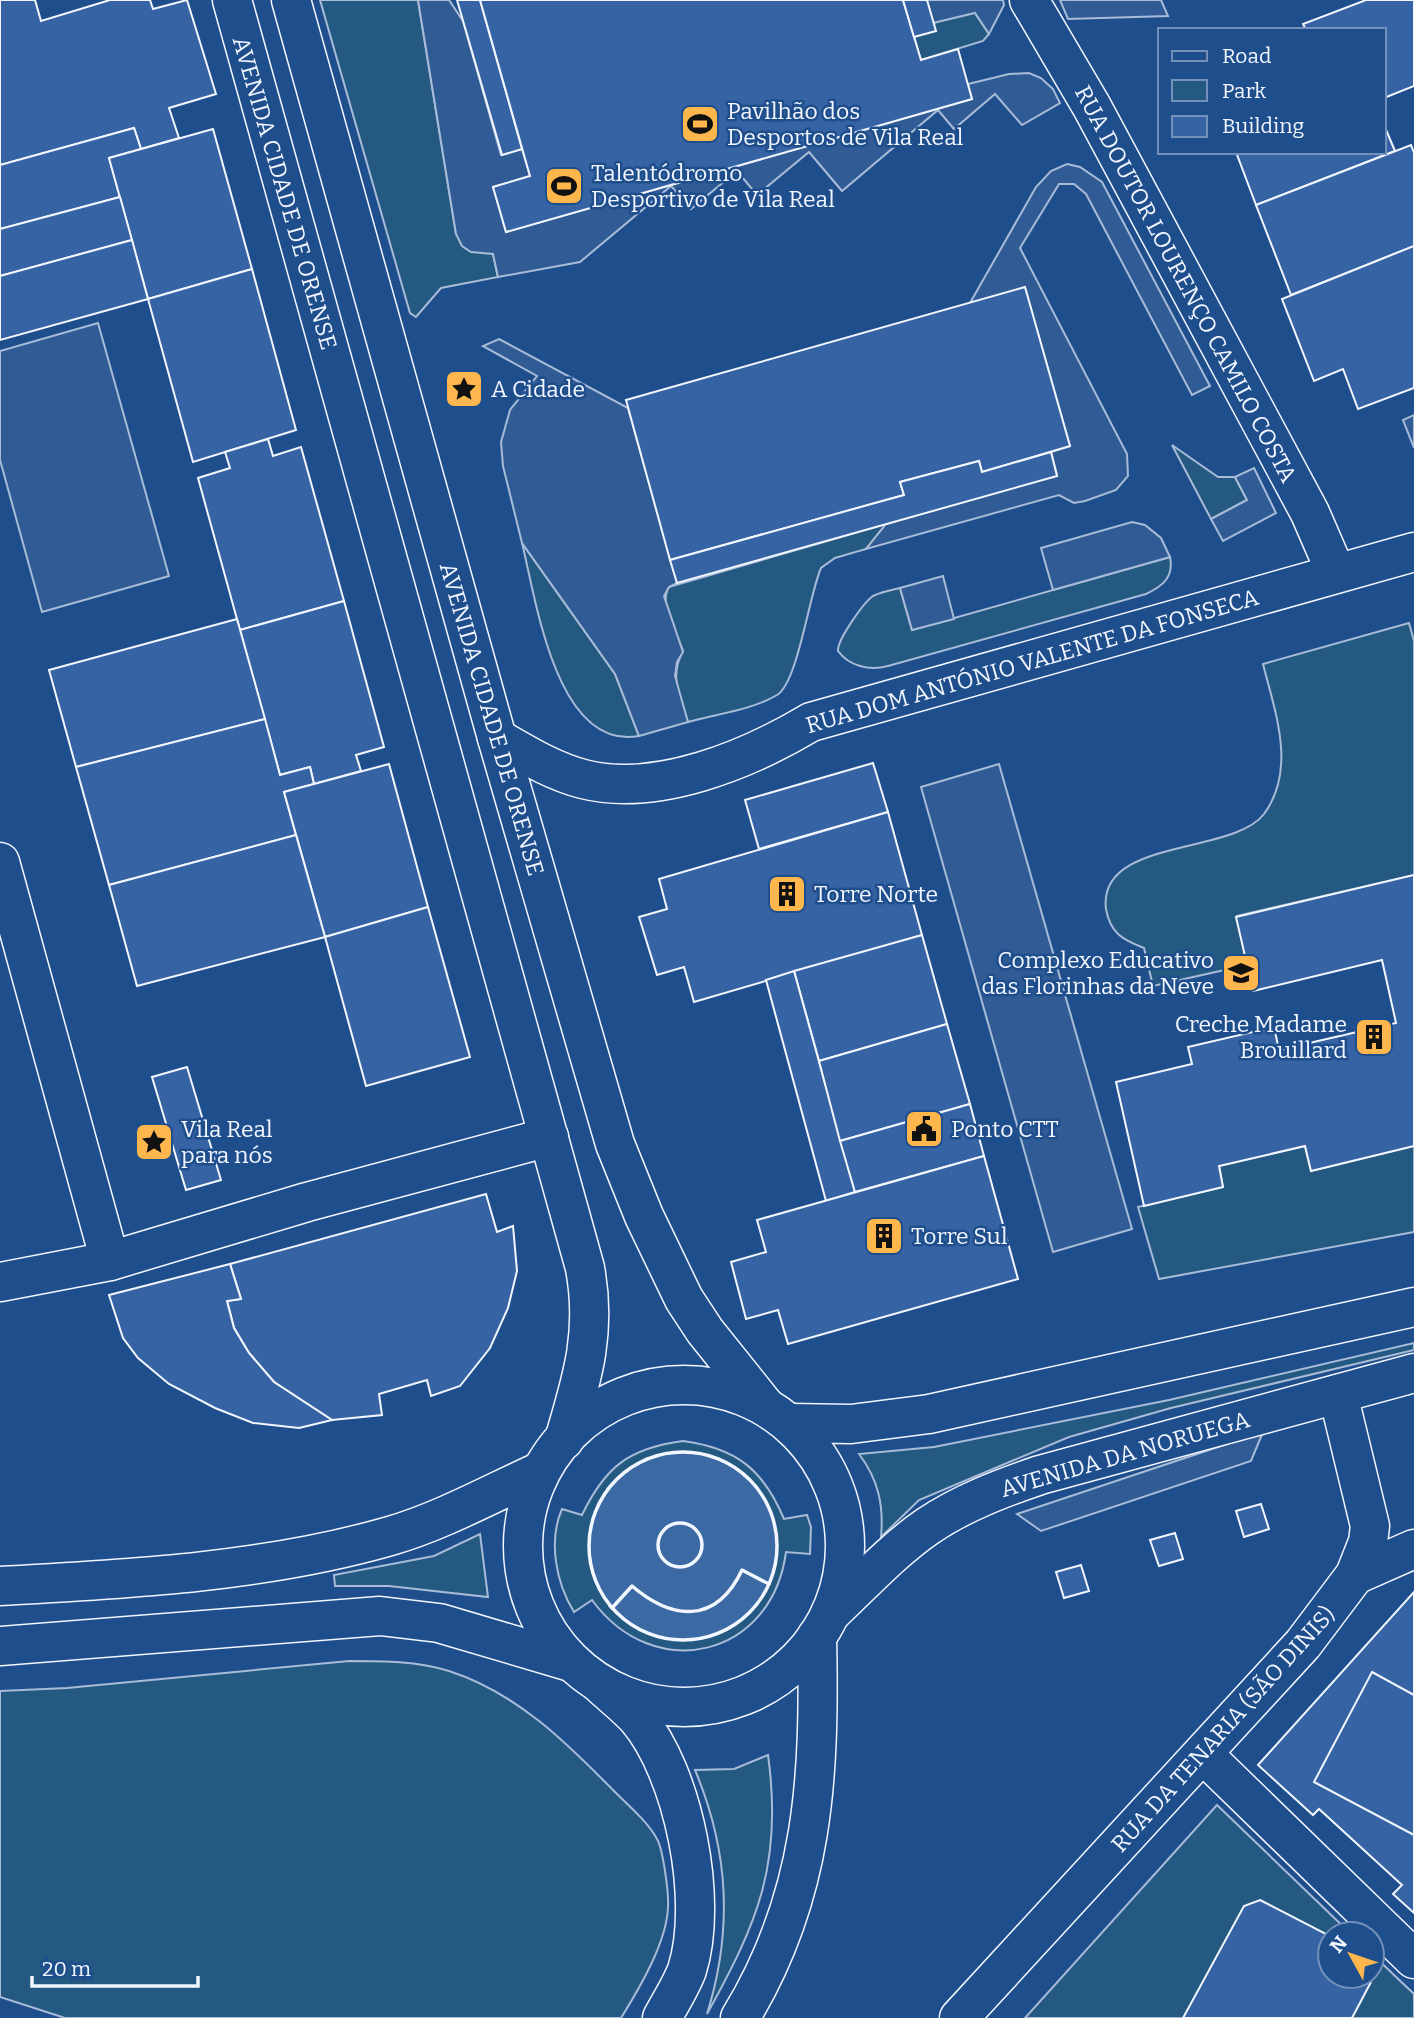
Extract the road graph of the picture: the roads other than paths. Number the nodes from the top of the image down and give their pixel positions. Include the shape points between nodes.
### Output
1 (232, 0) edge
2 (290, 0) edge
3 (1028, 0) edge
4 (1414, 551) edge
5 (1336, 573) junction
6 (497, 738) junction
7 (0, 862) edge
8 (549, 1137) junction
9 (110, 1261) junction
10 (0, 1282) edge
11 (1414, 1307) edge
12 (1414, 1373) edge
13 (1338, 1394) junction
14 (777, 1415) junction
15 (564, 1440) junction
16 (541, 1471) junction
17 (1414, 1549) edge
18 (1355, 1575) junction
19 (0, 1586) edge
20 (824, 1625) junction
21 (0, 1646) edge
22 (571, 1661) junction
23 (601, 1685) junction
24 (1204, 1755) junction
25 (1414, 1959) edge
26 (662, 2018) edge
27 (740, 2018) edge
28 (959, 2018) edge

1 - 8 main road, AVENIDA CIDADE DE ORENSE
2 - 6 main road, AVENIDA CIDADE DE ORENSE
3 - 5 main road, RUA DOUTOR LOURENÇO CAMILO COSTA via 1092,107 1310,513
4 - 5 main road, RUA DOM ANTÓNIO VALENTE DA FONSECA
5 - 6 main road, RUA DOM ANTÓNIO VALENTE DA FONSECA via 811,722 758,752 670,778 626,785 582,779 550,768
6 - 14 main road, AVENIDA CIDADE DE ORENSE via 623,1166 684,1299 705,1331
7 - 9 main road
8 - 9 main road
8 - 15 main road, AVENIDA CIDADE DE ORENSE via 590,1300 589,1346
9 - 10 main road
11 - 14 main road via 929,1414 850,1424
12 - 13 main road, AVENIDA DA NORUEGA
13 - 18 main road, RUA DA TENARIA (SÃO DINIS) via 1370,1525
13 - 20 main road, AVENIDA DA NORUEGA via 1041,1475 992,1493 914,1536
14 - 15 main road via 731,1392 695,1385 659,1387 623,1397 590,1415
14 - 20 main road, AVENIDA CIDADE DE ORENSE via 810,1446 829,1475 841,1509 846,1544 842,1579
15 - 16 main road
16 - 19 main road via 420,1526 355,1545 174,1573
16 - 22 main road via 524,1527 527,1586 552,1639
17 - 18 main road
18 - 24 main road, RUA DA TENARIA (SÃO DINIS) via 1303,1644
20 - 23 main road via 795,1663 767,1685 736,1699 667,1707 633,1700
20 - 27 main road via 809,1839 771,1960
21 - 22 main road via 380,1616 439,1623
22 - 23 main road
23 - 26 main road via 638,1719 655,1749 684,1821 691,1858 696,1925 687,1971
24 - 25 main road
24 - 28 main road, RUA DA TENARIA (SÃO DINIS)

